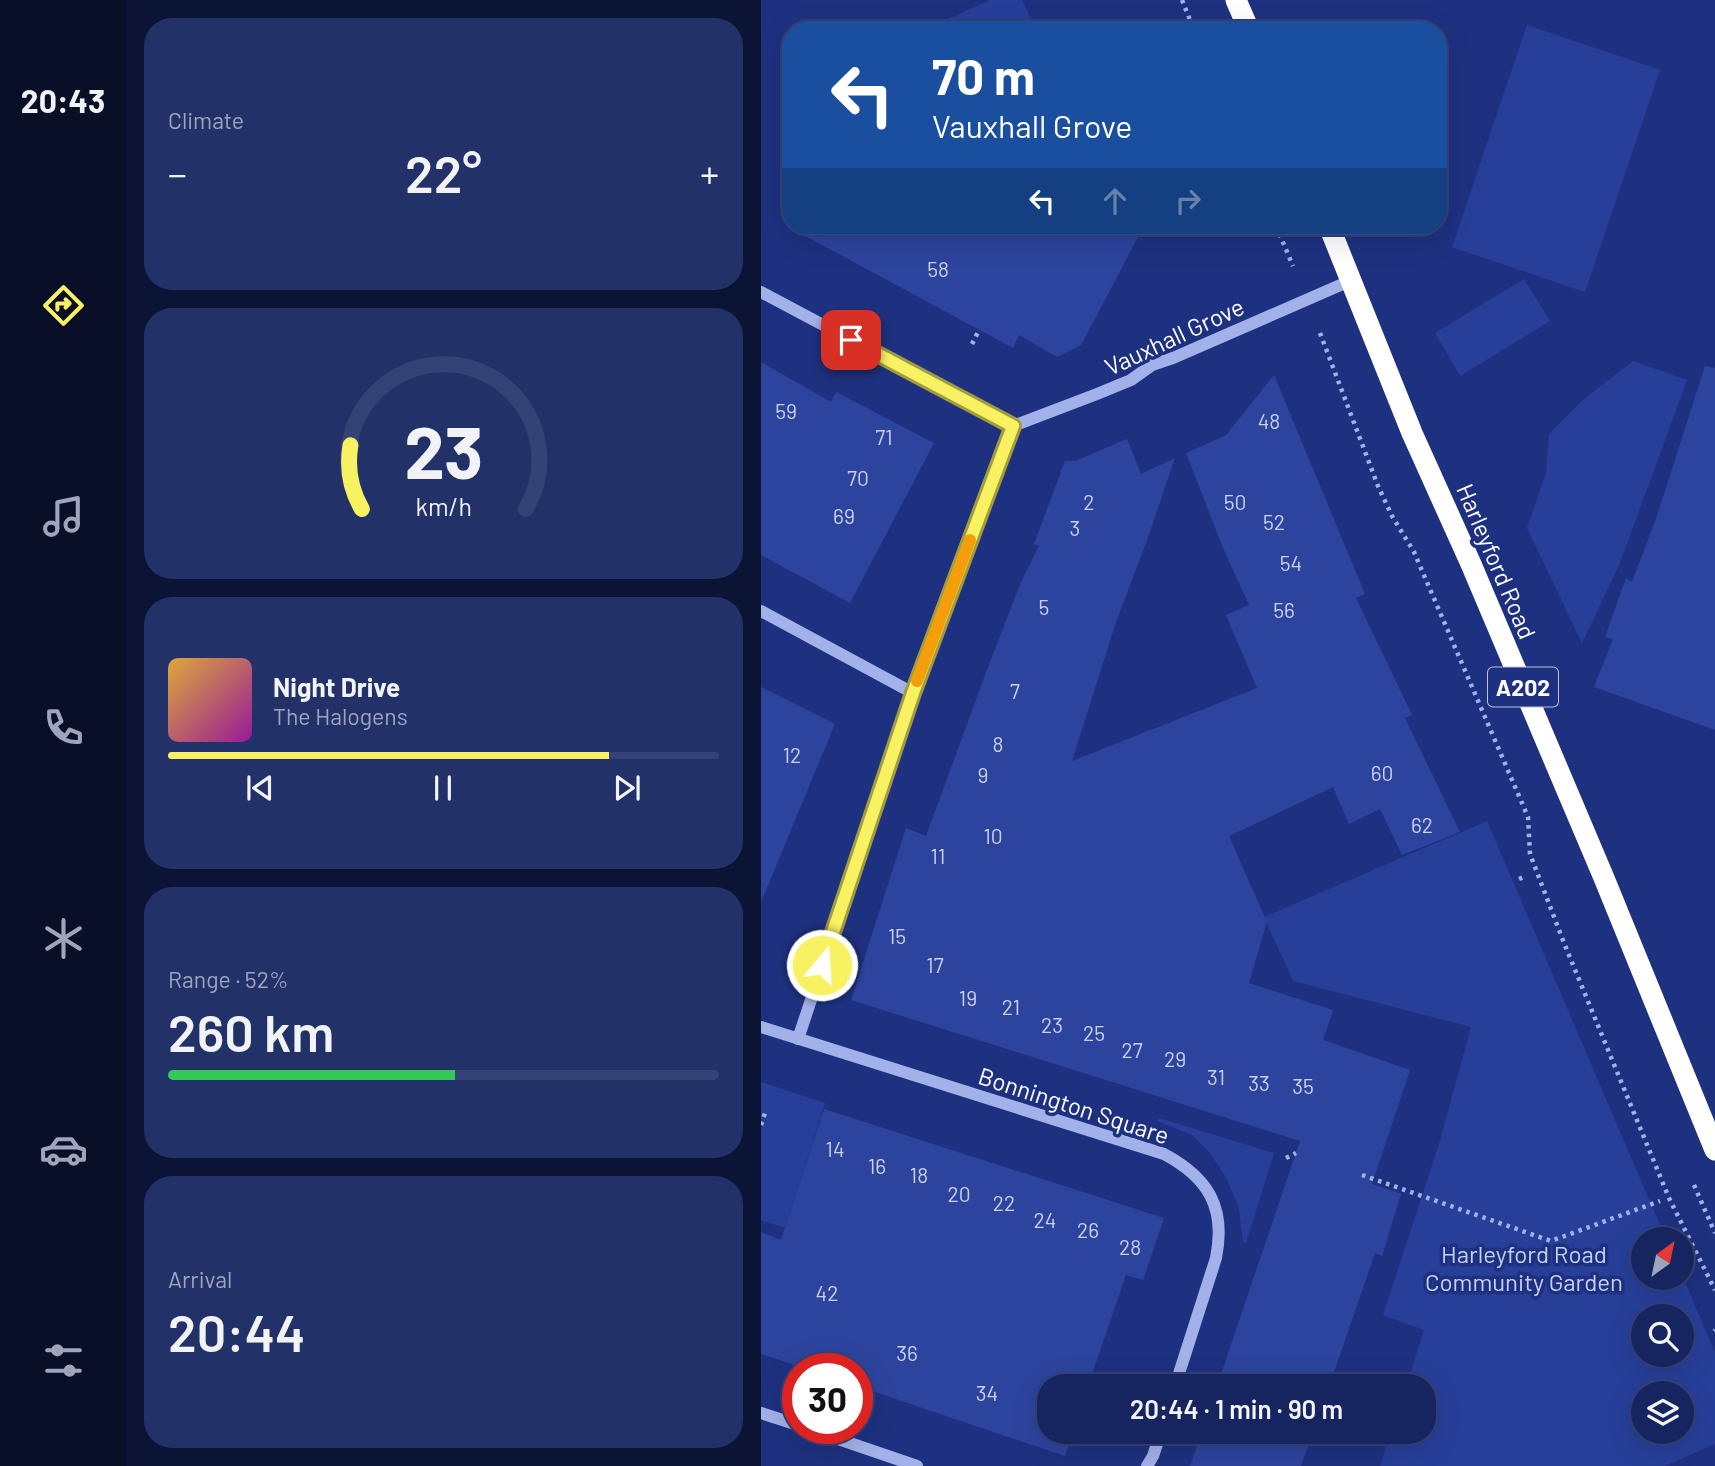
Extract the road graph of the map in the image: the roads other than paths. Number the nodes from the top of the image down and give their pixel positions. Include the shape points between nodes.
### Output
1 (1236, 0) edge
2 (1245, 21) edge
3 (1333, 235) edge
4 (1352, 280) junction
5 (761, 292) edge
6 (1013, 426) junction
7 (761, 611) edge
8 (913, 693) junction
9 (761, 1027) edge
10 (798, 1039) junction
11 (1715, 1150) edge
12 (1179, 1374) edge
13 (761, 1413) edge
14 (782, 1420) edge
15 (853, 1444) edge
16 (1157, 1444) edge
17 (917, 1466) edge
18 (1147, 1466) edge

1 - 2 highway
3 - 4 highway, Harleyford Road / A202
4 - 6 street, Vauxhall Grove via 1152,365 1131,380
4 - 11 highway, Harleyford Road / A202 via 1412,433 1604,878
5 - 6 street
6 - 8 street
7 - 8 street
8 - 10 street
9 - 10 street, Bonnington Square
10 - 12 street, Bonnington Square via 1184,1164 1203,1182 1217,1206 1220,1238
13 - 14 street
15 - 17 street
16 - 18 street

